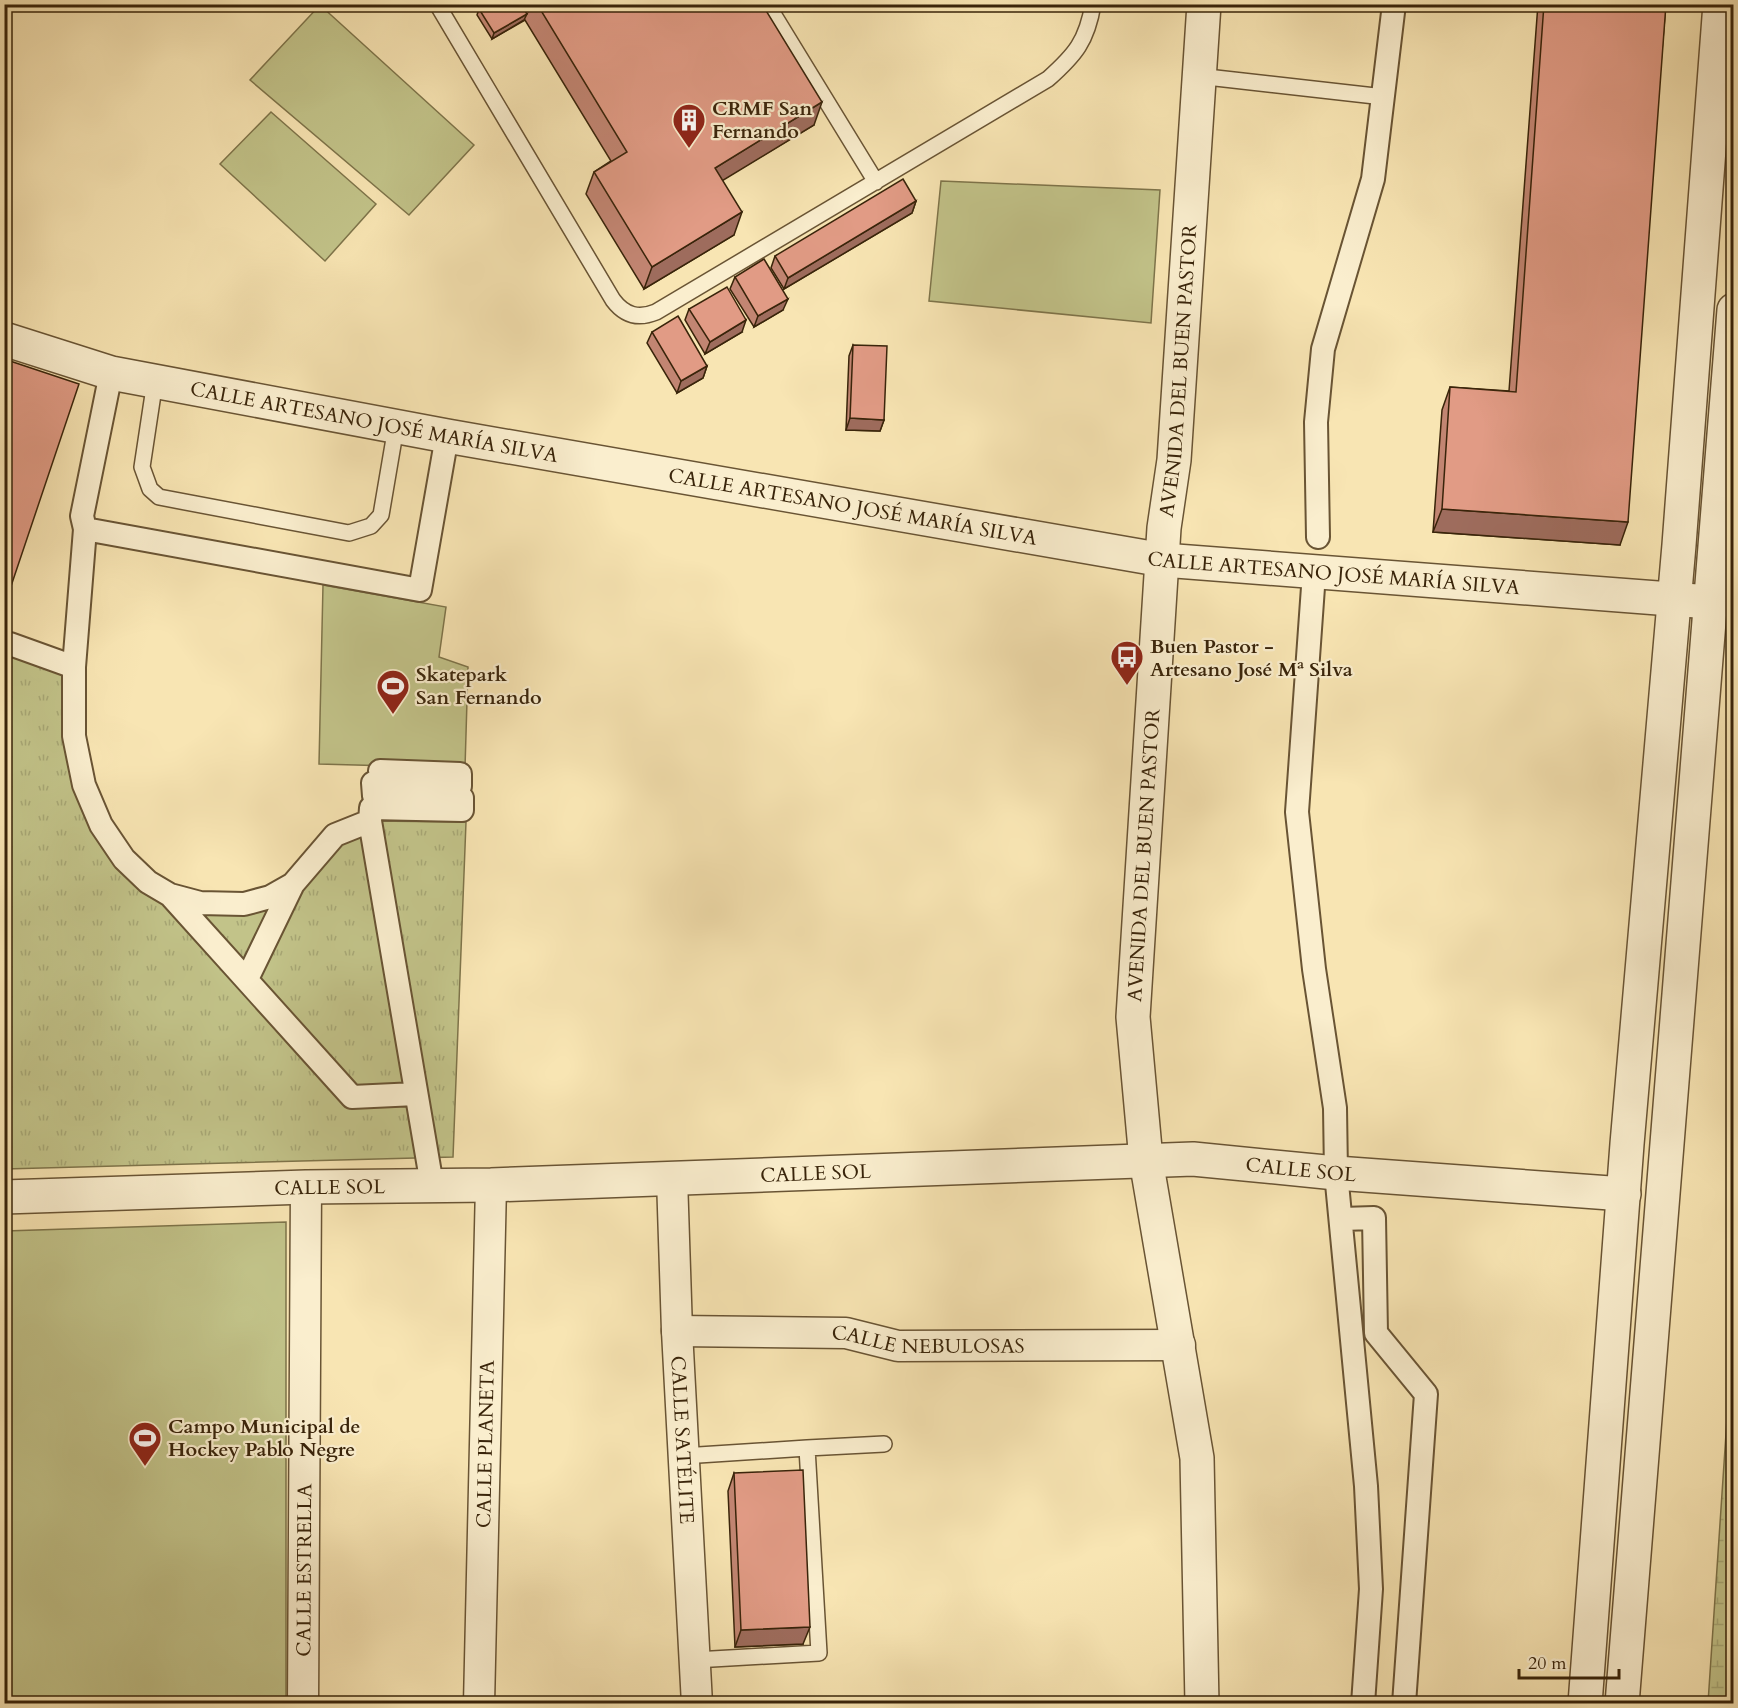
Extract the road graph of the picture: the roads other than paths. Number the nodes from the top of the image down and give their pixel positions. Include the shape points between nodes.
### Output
1 (437, 4) edge
2 (767, 4) edge
3 (1093, 4) edge
4 (1204, 4) edge
5 (1394, 4) edge
6 (1720, 4) edge
7 (1198, 76) junction
8 (1384, 98) junction
9 (876, 182) junction
10 (1734, 310) edge
11 (4, 339) edge
12 (111, 373) junction
13 (155, 381) junction
14 (396, 427) junction
15 (447, 436) junction
16 (85, 529) junction
17 (1318, 537) dead end
18 (1163, 560) junction
19 (1314, 573) junction
20 (1673, 599) junction
21 (1710, 602) junction
22 (6, 649) edge
23 (74, 667) junction
24 (380, 771) dead end
25 (370, 821) junction
26 (293, 884) junction
27 (170, 895) junction
28 (247, 979) junction
29 (416, 1094) junction
30 (1146, 1160) junction
31 (1336, 1173) junction
32 (672, 1178) junction
33 (432, 1185) junction
34 (491, 1185) junction
35 (306, 1187) junction
36 (1624, 1194) junction
37 (4, 1197) edge
38 (1342, 1219) junction
39 (677, 1331) junction
40 (1180, 1345) junction
41 (884, 1444) dead end
42 (807, 1448) junction
43 (683, 1456) junction
44 (695, 1660) junction
45 (303, 1704) edge
46 (479, 1704) edge
47 (697, 1704) edge
48 (1202, 1704) edge
49 (1364, 1704) edge
50 (1404, 1704) edge
51 (1585, 1704) edge
52 (1622, 1704) edge

1 - 9 lane via 613,300 628,314 647,316 656,312
2 - 9 lane
3 - 9 lane via 1089,30 1072,58 1048,79
4 - 7 street, AVENIDA DEL BUEN PASTOR
5 - 8 street
6 - 20 street
7 - 8 lane
7 - 18 street, AVENIDA DEL BUEN PASTOR via 1174,460
8 - 17 street via 1373,179 1323,349 1316,422
10 - 21 street
11 - 12 street, CALLE ARTESANO JOSÉ MARÍA SILVA
12 - 13 street, CALLE ARTESANO JOSÉ MARÍA SILVA
12 - 16 street via 82,516
13 - 14 street, CALLE ARTESANO JOSÉ MARÍA SILVA
13 - 14 lane via 142,467 150,489 159,497 339,531 361,531 381,515
14 - 15 street, CALLE ARTESANO JOSÉ MARÍA SILVA
15 - 16 street via 420,590
15 - 18 street, CALLE ARTESANO JOSÉ MARÍA SILVA
16 - 23 street
18 - 19 street, CALLE ARTESANO JOSÉ MARÍA SILVA
18 - 30 street, AVENIDA DEL BUEN PASTOR via 1133,1017
19 - 20 street, CALLE ARTESANO JOSÉ MARÍA SILVA
19 - 31 street via 1298,812 1314,969 1335,1108
20 - 21 street, CALLE ARTESANO JOSÉ MARÍA SILVA
20 - 36 street
21 - 52 street
22 - 23 street
23 - 27 street via 74,736 84,785 101,825 123,859 148,882
24 - 25 street via 460,774 460,786 373,783 374,796 462,798 462,810 371,808
25 - 26 street via 335,835
25 - 29 street
26 - 27 street via 270,897 244,904 200,903
26 - 28 street
27 - 28 street
28 - 29 street via 352,1097
29 - 33 street
30 - 31 street, CALLE SOL via 1193,1159
30 - 32 street, CALLE SOL
30 - 40 street, AVENIDA DEL BUEN PASTOR
31 - 36 street, CALLE SOL
31 - 38 street
32 - 34 street, CALLE SOL
32 - 39 street, CALLE SATÉLITE
33 - 34 street, CALLE SOL
33 - 35 street, CALLE SOL
34 - 46 street, CALLE PLANETA
35 - 37 street, CALLE SOL
35 - 45 street, CALLE ESTRELLA
36 - 51 street
38 - 49 street via 1366,1486 1371,1589
38 - 50 street via 1374,1218 1376,1334 1426,1394
39 - 40 street, CALLE NEBULOSAS via 846,1333 898,1346
39 - 43 street, CALLE SATÉLITE
40 - 48 street, AVENIDA DEL BUEN PASTOR via 1197,1458
41 - 42 lane
42 - 43 lane
42 - 44 lane via 819,1653
43 - 44 street, CALLE SATÉLITE
44 - 47 street, CALLE SATÉLITE

